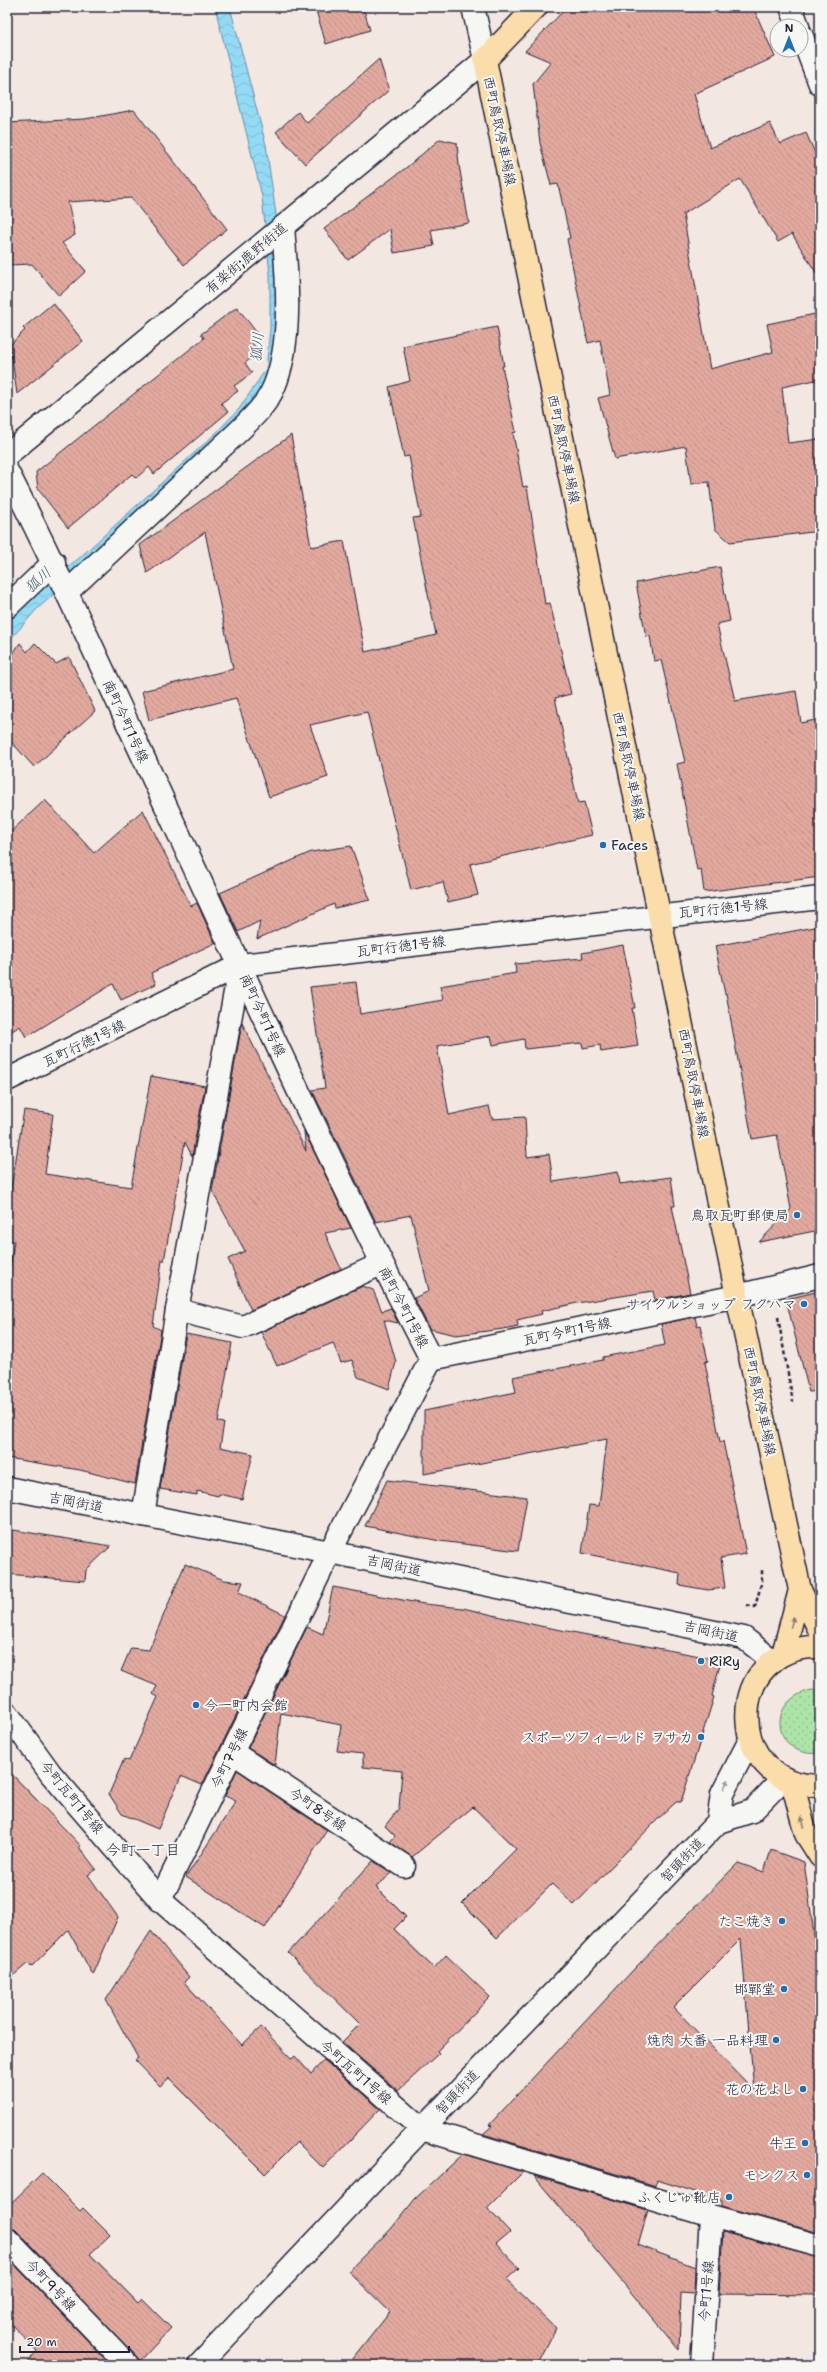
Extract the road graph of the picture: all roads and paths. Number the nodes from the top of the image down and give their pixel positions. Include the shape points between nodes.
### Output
1 (473, 7) edge
2 (536, 7) edge
3 (791, 7) edge
4 (795, 18) edge
5 (809, 55) edge
6 (485, 60) junction
7 (820, 84) edge
8 (283, 227) junction
9 (7, 455) edge
10 (7, 471) edge
11 (54, 562) junction
12 (67, 592) junction
13 (7, 608) edge
14 (820, 898) edge
15 (660, 915) junction
16 (240, 965) junction
17 (7, 1080) edge
18 (381, 1264) junction
19 (820, 1276) edge
20 (737, 1296) junction
21 (177, 1310) junction
22 (431, 1359) junction
23 (7, 1488) edge
24 (143, 1515) junction
25 (330, 1552) junction
26 (762, 1566) dead end
27 (800, 1590) junction
28 (739, 1604) dead end
29 (820, 1631) edge
30 (820, 1647) edge
31 (778, 1658) junction
32 (7, 1714) edge
33 (750, 1740) junction
34 (232, 1752) junction
35 (788, 1780) junction
36 (820, 1786) edge
37 (718, 1822) junction
38 (820, 1856) edge
39 (404, 1866) dead end
40 (160, 1900) junction
41 (422, 2129) junction
42 (711, 2216) junction
43 (7, 2239) edge
44 (820, 2246) edge
45 (128, 2365) edge
46 (199, 2365) edge
47 (702, 2365) edge

1 - 6 street
2 - 6 main road, 西町鳥取停車場線
3 - 4 street
5 - 7 street
6 - 8 street, 有楽街;鹿野街道
6 - 15 main road, 西町鳥取停車場線
8 - 9 street, 有楽街;鹿野街道
8 - 12 street via 288,282 287,310 281,365 274,388 258,412 240,430
10 - 11 street, 南町今町1号線
11 - 12 street, 南町今町1号線
11 - 13 street
12 - 16 street, 南町今町1号線
14 - 15 street, 瓦町行徳1号線
15 - 16 street, 瓦町行徳1号線
15 - 20 main road, 西町鳥取停車場線
16 - 17 street, 瓦町行徳1号線
16 - 18 street, 南町今町1号線
16 - 21 street
18 - 21 street via 243,1326
18 - 22 street, 南町今町1号線
19 - 20 street, 瓦町今町1号線
20 - 22 street, 瓦町今町1号線
20 - 27 main road, 西町鳥取停車場線
21 - 24 street
22 - 25 street, 南町今町1号線
23 - 24 street, 吉岡街道
24 - 25 street, 吉岡街道
25 - 31 street, 吉岡街道 via 744,1638
25 - 34 street, 今町7号線
26 - 28 path via 762,1581 755,1607
27 - 29 main road, 西町鳥取停車場線
31 -> 27 main road, 西町鳥取停車場線
30 - 31 main road via 798,1649
31 - 33 main road, 西町鳥取停車場線 via 758,1677 748,1697 746,1719
32 - 40 street, 今町瓦町1号線 via 51,1774
33 - 35 main road, 西町鳥取停車場線 via 758,1756 770,1769
37 -> 33 street via 722,1794
34 - 39 street, 今町8号線
34 - 40 street, 今町7号線
35 - 36 main road, 西町鳥取停車場線
35 - 37 street, 智頭街道 via 752,1810
38 -> 35 main road via 806,1834
37 - 41 street, 智頭街道
40 - 41 street, 今町瓦町1号線
41 - 42 street, 今町瓦町1号線
41 - 46 street, 智頭街道
42 - 44 street, 今町瓦町1号線
42 - 47 street, 今町1号線
43 - 45 street, 今町9号線

